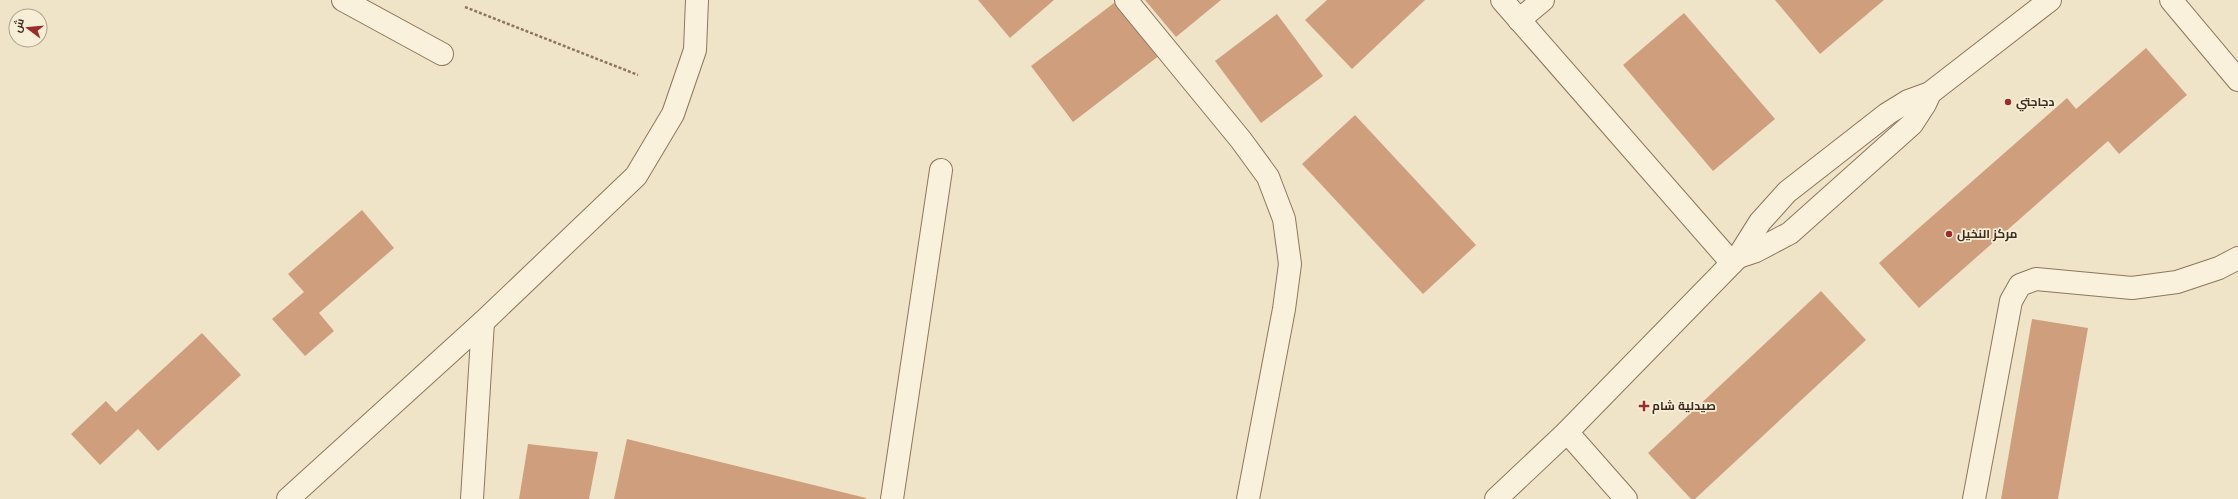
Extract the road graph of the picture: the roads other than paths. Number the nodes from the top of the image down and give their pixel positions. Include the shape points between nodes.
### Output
1 (343, 0) edge
2 (697, 0) edge
3 (1126, 0) edge
4 (1502, 0) edge
5 (1543, 0) edge
6 (2050, 0) edge
7 (2171, 0) edge
8 (1519, 20) junction
9 (442, 54) dead end
10 (2238, 80) edge
11 (1930, 93) junction
12 (941, 170) dead end
13 (2238, 258) edge
14 (1735, 260) junction
15 (483, 322) junction
16 (1567, 432) junction
17 (288, 499) edge
18 (472, 499) edge
19 (892, 499) edge
20 (1248, 499) edge
21 (1496, 499) edge
22 (1626, 499) edge
23 (1974, 499) edge

1 - 9 street
2 - 15 street via 695,50 675,107 636,176
3 - 20 street via 1264,170 1284,219 1290,264 1284,309
4 - 8 street
5 - 8 street
6 - 11 street
7 - 10 street
8 - 14 street
11 - 14 street via 1908,101 1887,114 1787,192 1760,222
11 - 14 street via 1912,124 1805,221 1774,243
12 - 19 street
13 - 23 street via 2220,268 2177,282 2139,287 2036,279 2020,285 2011,301
14 - 16 street
15 - 17 street
15 - 18 street
16 - 21 street
16 - 22 street

